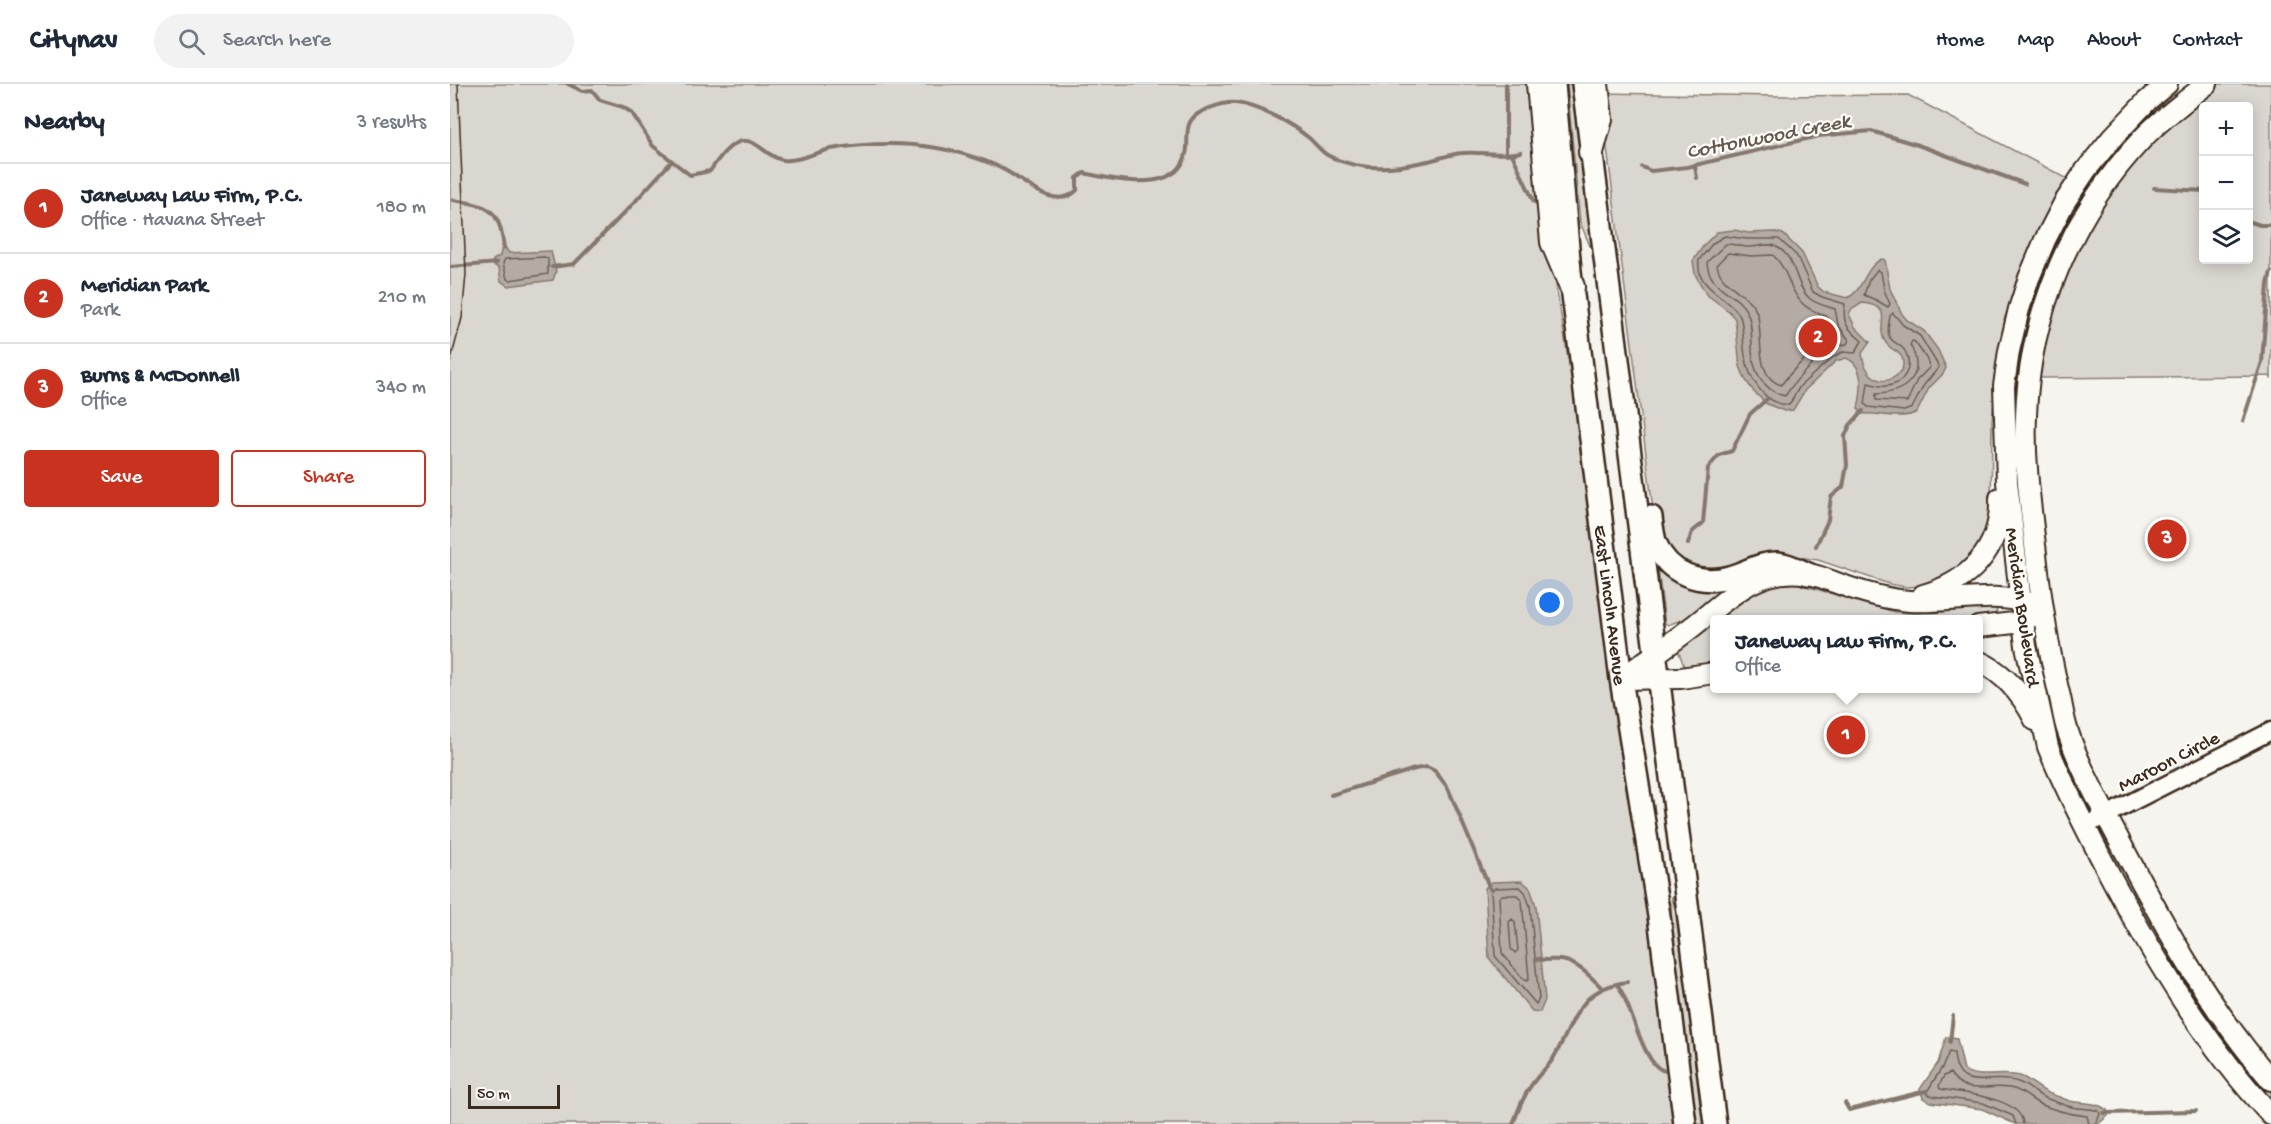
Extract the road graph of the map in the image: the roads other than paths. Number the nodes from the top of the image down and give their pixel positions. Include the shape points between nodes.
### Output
1 (1539, 84) edge
2 (1554, 84) edge
3 (1583, 84) edge
4 (1596, 84) edge
5 (2167, 84) edge
6 (2207, 84) edge
7 (1591, 152) junction
8 (1572, 286) junction
9 (2004, 386) junction
10 (1621, 387) junction
11 (1808, 574) junction
12 (2020, 599) junction
13 (1900, 601) junction
14 (2043, 608) junction
15 (2023, 622) junction
16 (1983, 626) edge
17 (1655, 654) junction
18 (1983, 664) edge
19 (1710, 674) edge
20 (1621, 678) junction
21 (1658, 678) junction
22 (2271, 731) edge
23 (2048, 747) junction
24 (2106, 815) junction
25 (2085, 826) junction
26 (2271, 1080) edge
27 (2271, 1115) edge
28 (1685, 1124) edge
29 (1715, 1124) edge

1 - 8 highway via 1553,242
2 - 8 main road, East Lincoln Avenue
3 - 7 main road, East Lincoln Avenue
4 - 7 highway via 1600,119
5 - 9 main road, Meridian Boulevard via 2104,147 2058,214 2021,300
6 - 14 main road, Meridian Boulevard via 2152,129 2104,185 2073,236 2044,309 2030,367 2025,425
7 - 10 main road, East Lincoln Avenue
8 - 20 main road, East Lincoln Avenue
9 - 12 main road, Meridian Boulevard via 2007,482
9 - 13 main road via 1998,444 2000,511 1992,542 1978,564 1957,581 1932,593
10 - 11 main road via 1638,412 1654,537 1670,565 1686,575 1707,580 1727,578 1772,563
10 - 17 main road, East Lincoln Avenue
11 - 13 main road
11 - 17 main road via 1779,574 1745,585
12 - 13 main road
12 - 14 main road
12 - 15 main road, Meridian Boulevard
14 - 15 main road
14 - 24 main road, Meridian Boulevard via 2067,730
15 - 16 main road
15 - 23 main road, Meridian Boulevard
17 - 20 main road
17 - 21 main road, East Lincoln Avenue
18 - 23 main road via 2018,691
19 - 21 main road
20 - 21 main road
20 - 28 main road, East Lincoln Avenue via 1659,916
21 - 29 main road, East Lincoln Avenue
22 - 24 street, Maroon Circle
23 - 25 main road, Meridian Boulevard
24 - 25 street, Maroon Circle
24 - 26 main road, Meridian Boulevard via 2198,982
25 - 27 main road, Meridian Boulevard via 2170,983 2219,1053

